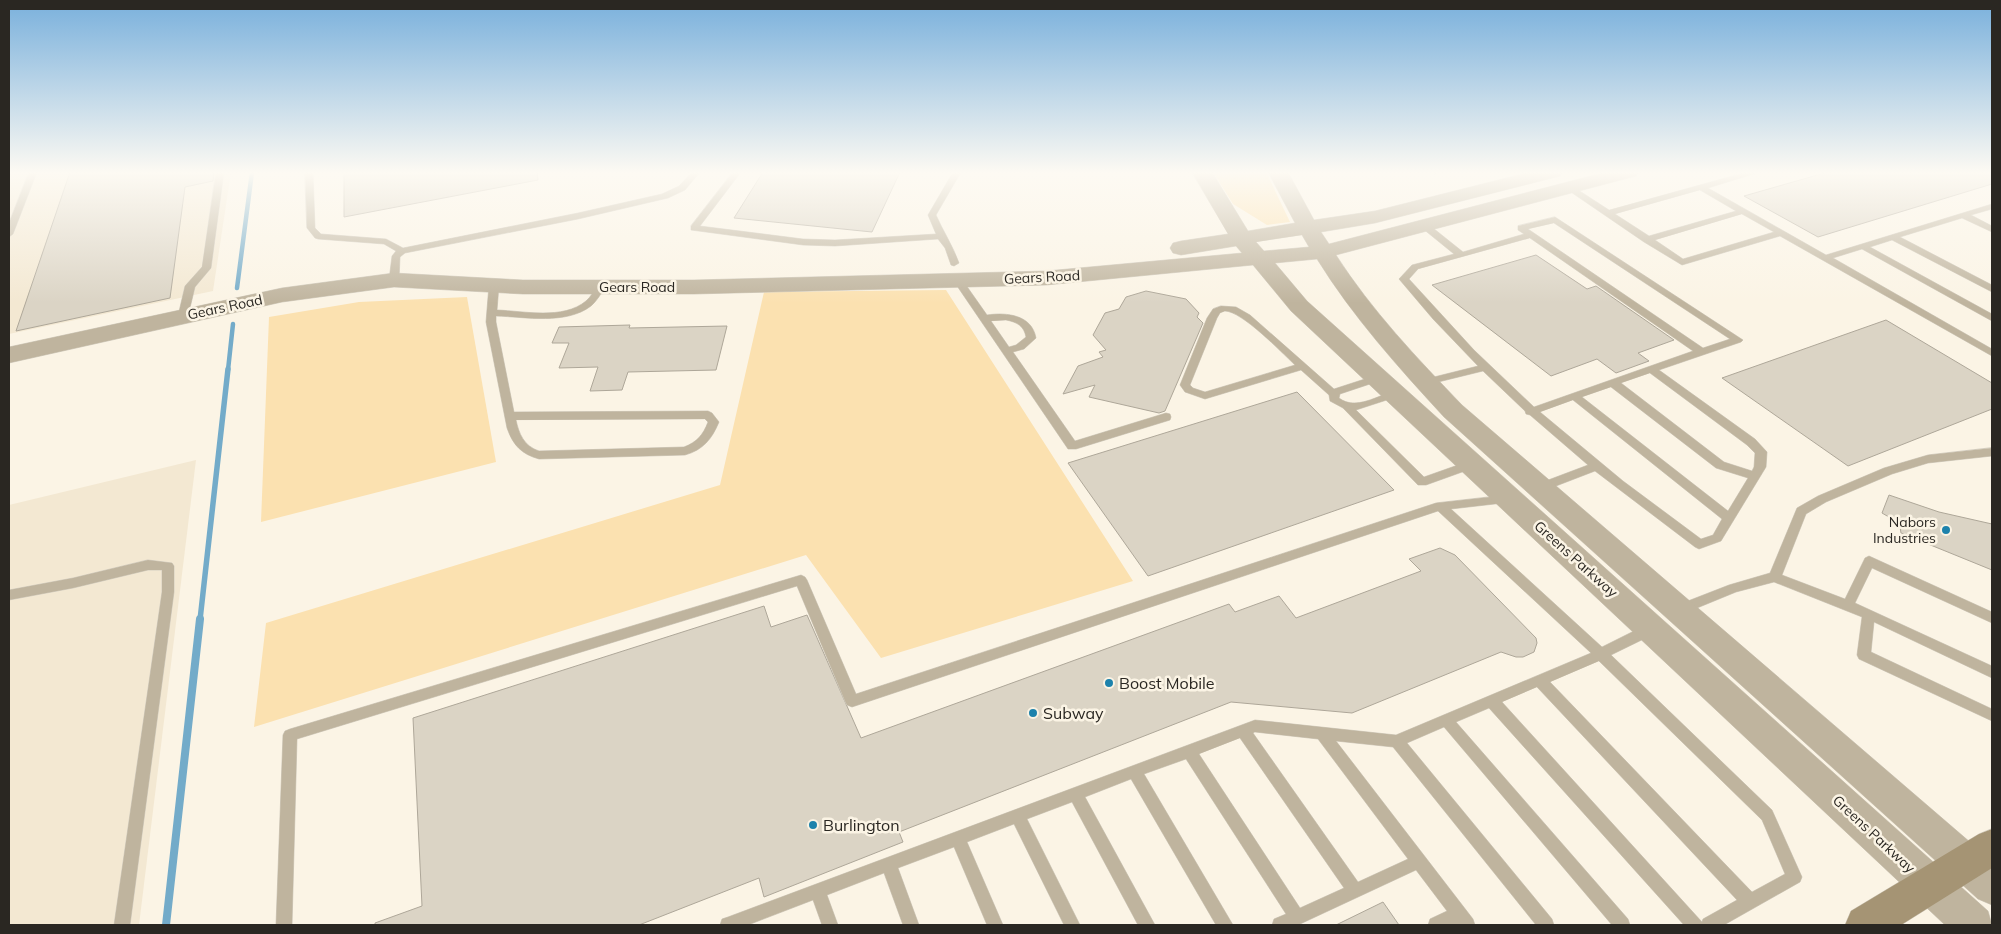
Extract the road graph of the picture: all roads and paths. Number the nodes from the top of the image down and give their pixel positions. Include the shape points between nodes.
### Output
1 (16, 216) edge
2 (214, 216) edge
3 (311, 216) edge
4 (580, 216) edge
5 (704, 216) edge
6 (932, 216) edge
7 (1228, 216) edge
8 (1242, 216) edge
9 (1301, 216) edge
10 (1381, 216) edge
11 (1464, 216) edge
12 (1610, 216) edge
13 (1729, 216) edge
14 (1752, 216) edge
15 (1961, 216) edge
16 (1964, 216) edge
17 (1425, 226) junction
18 (1308, 228) junction
19 (1992, 229) edge
20 (1278, 233) junction
21 (1781, 233) junction
22 (9, 234) edge
23 (941, 236) junction
24 (1532, 236) junction
25 (1893, 237) junction
26 (1242, 239) junction
27 (1647, 240) junction
28 (1862, 246) junction
29 (402, 251) junction
30 (1324, 252) junction
31 (1462, 255) junction
32 (1289, 256) junction
33 (1258, 258) junction
34 (1825, 258) junction
35 (956, 271) junction
36 (696, 278) junction
37 (394, 280) junction
38 (444, 282) junction
39 (494, 285) junction
40 (1344, 286) junction
41 (601, 287) junction
42 (1992, 289) edge
43 (492, 313) junction
44 (184, 316) junction
45 (1992, 318) edge
46 (984, 320) junction
47 (1006, 351) junction
48 (1701, 352) junction
49 (1992, 353) edge
50 (9, 355) edge
51 (1303, 366) junction
52 (1487, 368) junction
53 (1651, 368) junction
54 (1426, 382) junction
55 (1612, 382) junction
56 (1386, 386) junction
57 (1334, 394) junction
58 (1574, 396) junction
59 (1348, 408) junction
60 (1530, 412) junction
61 (510, 416) junction
62 (1166, 417) dead end
63 (1992, 452) edge
64 (1473, 464) junction
65 (1596, 466) junction
66 (1754, 476) junction
67 (1539, 488) junction
68 (1508, 499) junction
69 (1440, 506) junction
70 (1729, 518) junction
71 (1775, 577) junction
72 (9, 595) edge
73 (1848, 605) junction
74 (1870, 614) junction
75 (1992, 618) edge
76 (1666, 619) junction
77 (1601, 654) junction
78 (1992, 672) edge
79 (1539, 680) junction
80 (1492, 700) junction
81 (1992, 715) edge
82 (1446, 720) junction
83 (1243, 730) junction
84 (1322, 733) junction
85 (1397, 741) junction
86 (1189, 751) junction
87 (1135, 772) junction
88 (1076, 794) junction
89 (1018, 816) junction
90 (958, 838) junction
91 (1418, 862) junction
92 (889, 865) junction
93 (1983, 865) edge
94 (1929, 886) junction
95 (818, 891) junction
96 (1355, 891) junction
97 (1750, 902) junction
98 (1297, 917) junction
99 (757, 920) edge
100 (1463, 920) edge
101 (122, 925) edge
102 (284, 925) edge
103 (728, 925) edge
104 (830, 925) edge
105 (911, 925) edge
106 (995, 925) edge
107 (1072, 925) edge
108 (1147, 925) edge
109 (1225, 925) edge
110 (1280, 925) edge
111 (1436, 925) edge
112 (1546, 925) edge
113 (1622, 925) edge
114 (1695, 925) edge
115 (1709, 925) edge
116 (1865, 925) edge
117 (1974, 925) edge

1 - 22 lane
2 - 44 lane via 206,268 190,286
3 - 29 lane via 311,228 318,236 386,242
4 - 29 lane
5 - 23 lane via 694,228 803,242
6 - 23 lane
7 - 26 street, Greens Parkway
8 - 20 street
9 - 18 street, Greens Parkway
10 - 18 street, Gears Road
11 - 17 street, Gears Road
12 - 27 lane
13 - 27 lane
14 - 21 lane
15 - 25 lane
16 - 19 lane
17 - 30 street, Gears Road
17 - 31 lane
18 - 20 street, Gears Road
18 - 30 street, Greens Parkway
20 - 26 street, Gears Road
20 - 30 street
21 - 27 lane via 1682,262
21 - 34 lane
23 - 35 lane via 949,248
24 - 31 lane
24 - 48 lane
24 - 48 lane via 1522,228 1555,220 1738,340
25 - 28 lane
25 - 42 lane
26 - 32 street
26 - 33 street, Greens Parkway
26 - 35 street, Gears Road
28 - 34 lane
28 - 45 lane
29 - 37 lane via 396,256
30 - 32 street, Gears Road
30 - 40 street, Greens Parkway
31 - 52 lane via 1416,267 1404,279
32 - 33 street, Gears Road
32 - 40 street
33 - 35 street, Gears Road via 1046,278
33 - 56 street, Greens Parkway via 1299,306
34 - 49 lane
35 - 36 street, Gears Road
35 - 46 lane
36 - 38 street, Gears Road via 554,272
36 - 41 street, Gears Road
37 - 38 street, Gears Road
37 - 44 street, Gears Road via 282,295
38 - 39 street, Gears Road
39 - 41 street, Gears Road
39 - 43 lane
40 - 54 street, Greens Parkway
41 - 43 lane via 590,302 566,312
43 - 61 lane via 491,322
44 - 50 street, Gears Road
46 - 47 lane
46 - 47 lane via 1016,318 1028,328 1031,338 1027,343
47 - 62 lane via 1072,446
48 - 53 lane
51 - 51 lane via 1248,316 1233,308 1222,308 1212,318 1185,385 1205,396
51 - 57 lane
52 - 54 lane
52 - 60 lane
53 - 55 lane
53 - 66 lane via 1761,452 1760,467
54 - 67 street, Greens Parkway via 1453,411
55 - 58 lane
55 - 66 lane via 1720,465
56 - 57 lane
56 - 59 lane
56 - 64 street, Greens Parkway
57 - 59 lane via 1336,401
58 - 60 lane
58 - 70 lane
59 - 64 lane via 1422,482
60 - 65 lane
61 - 61 lane via 516,442 529,453 539,455 685,451 703,442 714,422 708,414
63 - 71 lane via 1928,459 1822,499 1801,511
64 - 68 street, Greens Parkway
65 - 67 lane
65 - 70 lane via 1699,544 1717,538
66 - 70 lane
67 - 68 street
67 - 76 street, Greens Parkway
68 - 69 lane
68 - 76 street, Greens Parkway
69 - 77 lane
69 - 102 lane via 852,701 801,580 290,735
71 - 73 lane
71 - 76 lane via 1733,588
72 - 101 lane via 148,565 168,566 168,592
73 - 74 lane
73 - 75 lane via 1869,561
74 - 78 lane
74 - 81 lane via 1864,655
76 - 77 lane
76 - 93 street, Greens Parkway
76 - 94 street, Greens Parkway
77 - 79 lane
77 - 97 lane via 1767,815 1794,877
79 - 80 lane
79 - 97 lane
80 - 82 lane
80 - 114 lane
82 - 85 lane
82 - 113 lane
83 - 84 lane via 1255,726
83 - 86 lane
83 - 96 lane
84 - 85 lane
84 - 91 lane
85 - 112 lane
86 - 87 lane
86 - 98 lane
87 - 88 lane
87 - 109 lane
88 - 89 lane
88 - 108 lane
89 - 90 lane
89 - 107 lane
90 - 92 lane
90 - 106 lane
91 - 96 lane
91 - 100 lane
92 - 95 lane
92 - 105 lane
93 - 94 main road
94 - 116 main road
94 - 117 street, Greens Parkway
95 - 99 lane
95 - 104 lane
96 - 98 lane
97 - 115 lane
98 - 110 lane
99 - 103 lane
100 - 111 lane

